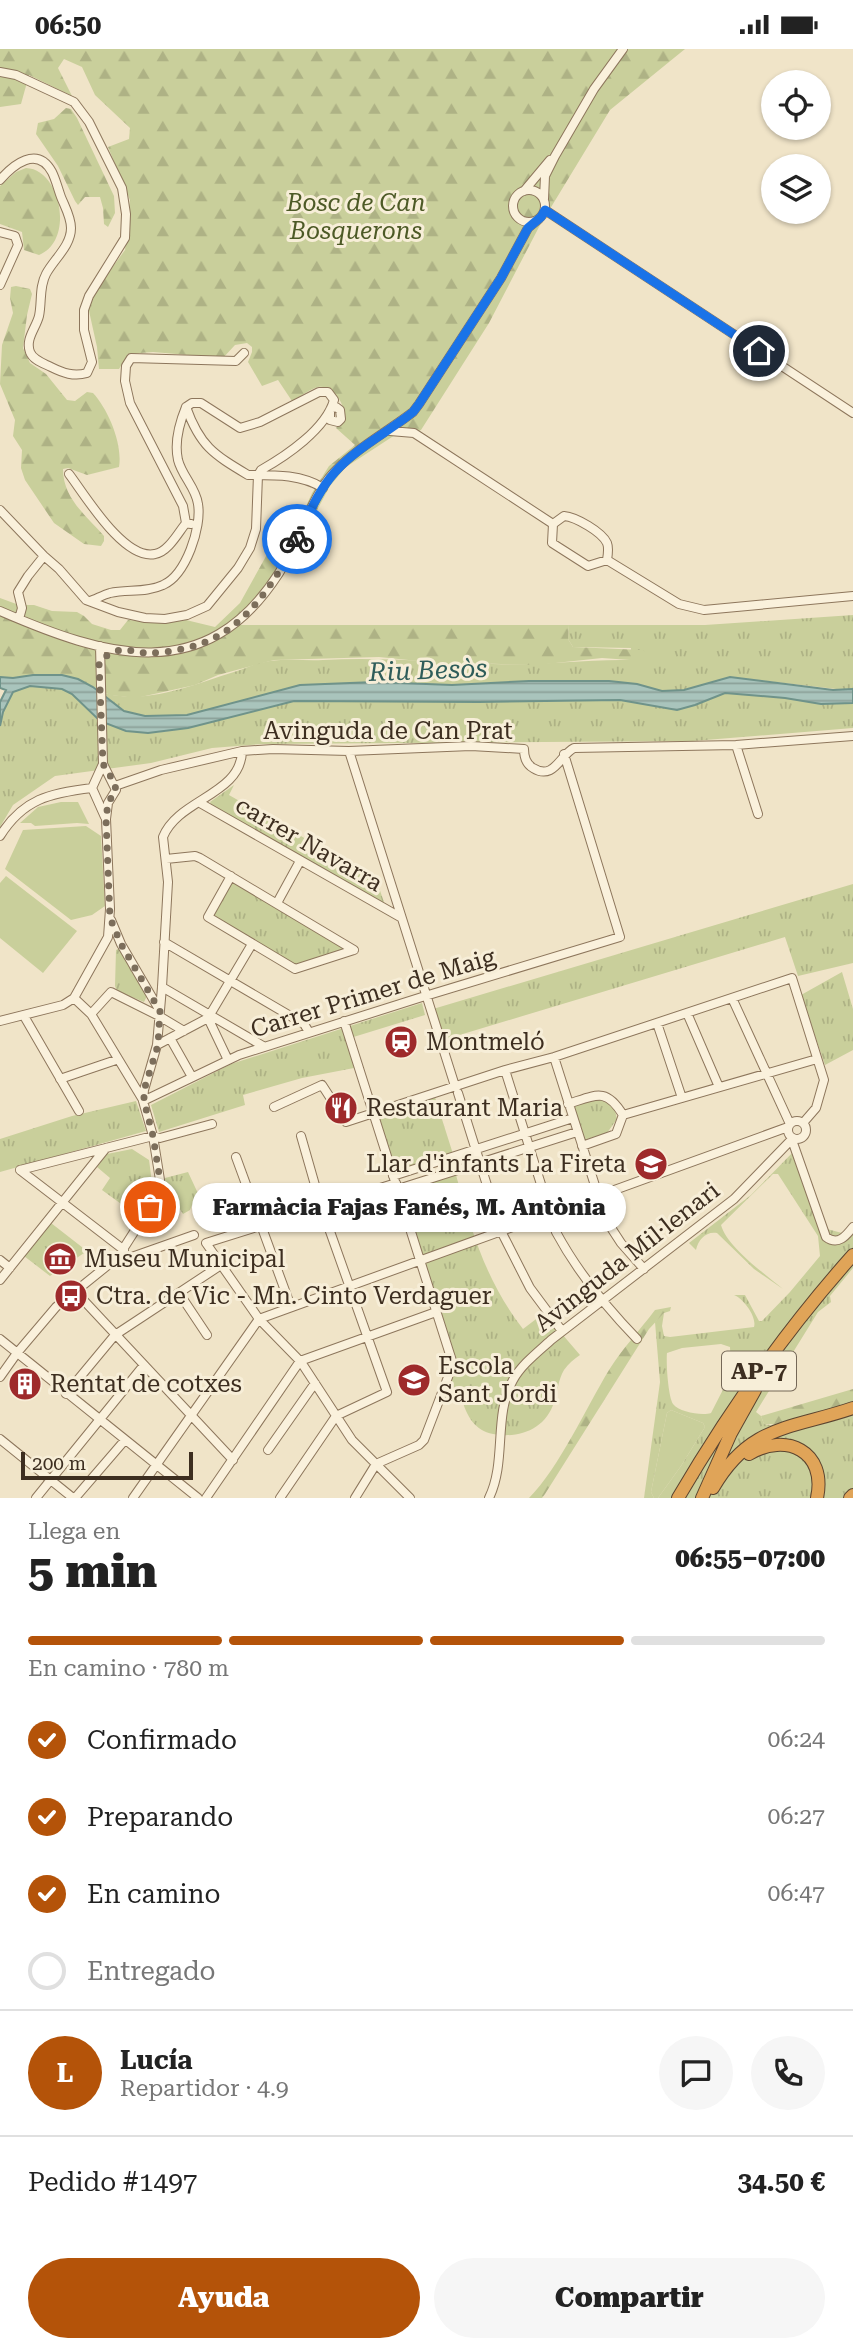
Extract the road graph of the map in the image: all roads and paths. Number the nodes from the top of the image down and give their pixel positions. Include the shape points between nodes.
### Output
1 (623, 49) edge
2 (0, 72) edge
3 (555, 156) junction
4 (0, 180) edge
5 (524, 191) junction
6 (544, 199) junction
7 (545, 210) junction
8 (517, 216) junction
9 (539, 219) junction
10 (0, 232) edge
11 (517, 248) junction
12 (0, 285) edge
13 (244, 353) dead end
14 (186, 407) junction
15 (413, 412) junction
16 (853, 413) edge
17 (389, 431) junction
18 (414, 433) junction
19 (69, 474) dead end
20 (258, 475) junction
21 (323, 488) junction
22 (0, 510) edge
23 (186, 523) junction
24 (553, 524) junction
25 (197, 525) junction
26 (44, 556) junction
27 (607, 560) junction
28 (853, 596) edge
29 (90, 601) junction
30 (0, 611) edge
31 (19, 619) junction
32 (79, 641) junction
33 (100, 646) junction
34 (121, 650) junction
35 (99, 666) junction
36 (853, 736) edge
37 (736, 745) junction
38 (242, 751) junction
39 (349, 751) junction
40 (564, 754) junction
41 (103, 764) junction
42 (113, 783) junction
43 (93, 784) junction
44 (98, 799) junction
45 (110, 799) junction
46 (200, 803) junction
47 (758, 814) dead end
48 (106, 819) junction
49 (0, 836) edge
50 (166, 859) junction
51 (300, 861) junction
52 (231, 876) junction
53 (277, 903) junction
54 (400, 917) junction
55 (113, 936) junction
56 (164, 941) junction
57 (253, 944) junction
58 (232, 980) junction
59 (162, 986) junction
60 (425, 996) junction
61 (74, 998) junction
62 (732, 998) junction
63 (159, 1013) junction
64 (687, 1013) junction
65 (91, 1014) junction
66 (24, 1016) junction
67 (209, 1017) junction
68 (0, 1021) edge
69 (344, 1021) junction
70 (657, 1023) junction
71 (184, 1031) junction
72 (309, 1032) junction
73 (170, 1038) junction
74 (158, 1045) junction
75 (263, 1047) junction
76 (554, 1057) junction
77 (817, 1059) junction
78 (116, 1060) junction
79 (228, 1060) junction
80 (505, 1070) junction
81 (765, 1074) junction
82 (192, 1077) junction
83 (60, 1079) junction
84 (144, 1083) junction
85 (133, 1085) junction
86 (719, 1087) junction
87 (456, 1090) junction
88 (682, 1098) junction
89 (144, 1101) junction
90 (568, 1104) junction
91 (274, 1107) dead end
92 (79, 1111) dead end
93 (373, 1112) junction
94 (623, 1115) junction
95 (573, 1118) junction
96 (803, 1122) junction
97 (212, 1124) dead end
98 (789, 1126) junction
99 (577, 1132) junction
100 (524, 1133) junction
101 (153, 1136) junction
102 (301, 1136) dead end
103 (792, 1139) junction
104 (582, 1146) junction
105 (106, 1148) junction
106 (529, 1148) junction
107 (475, 1149) junction
108 (236, 1157) dead end
109 (480, 1163) junction
110 (396, 1183) junction
111 (597, 1196) junction
112 (63, 1204) junction
113 (321, 1206) junction
114 (549, 1213) junction
115 (261, 1226) junction
116 (853, 1227) edge
117 (501, 1231) junction
118 (194, 1235) dead end
119 (121, 1254) junction
120 (853, 1257) edge
121 (0, 1260) edge
122 (420, 1260) junction
123 (222, 1265) junction
124 (10, 1268) junction
125 (644, 1269) junction
126 (0, 1280) edge
127 (349, 1286) junction
128 (74, 1290) junction
129 (179, 1293) junction
130 (603, 1300) junction
131 (290, 1307) junction
132 (436, 1312) junction
133 (258, 1319) junction
134 (562, 1331) junction
135 (115, 1335) junction
136 (207, 1335) dead end
137 (367, 1337) junction
138 (0, 1339) edge
139 (637, 1339) dead end
140 (17, 1353) junction
141 (300, 1361) junction
142 (144, 1365) junction
143 (0, 1377) edge
144 (314, 1383) junction
145 (66, 1394) junction
146 (853, 1408) edge
147 (192, 1416) junction
148 (336, 1416) junction
149 (99, 1419) junction
150 (0, 1439) edge
151 (125, 1440) junction
152 (268, 1450) dead end
153 (233, 1460) junction
154 (376, 1464) junction
155 (157, 1466) junction
156 (50, 1479) junction
157 (36, 1498) edge
158 (74, 1498) edge
159 (133, 1498) edge
160 (198, 1498) edge
161 (206, 1498) edge
162 (280, 1498) edge
163 (355, 1498) edge
164 (410, 1498) edge
165 (489, 1498) edge
166 (678, 1498) edge
167 (705, 1498) edge
168 (715, 1498) edge
169 (817, 1498) edge

1 - 3 street
2 - 4 street via 74,101 122,188 125,237 84,310 92,362 87,373 60,371 35,359 29,348 44,279 71,233 51,172 42,162 26,160 11,167
3 - 5 street
3 - 6 street via 545,176
5 - 6 street via 534,190
5 - 8 street via 514,200
6 - 7 street
7 - 9 street
7 - 16 street
8 - 9 street via 526,222
8 - 11 street
9 - 11 street
10 - 12 street via 15,236 18,246
11 - 15 street
13 - 23 street via 236,361 131,358 126,366 130,403 183,506
14 - 20 street via 202,442 248,475
14 - 20 street via 201,403 240,428 328,392 334,400 331,409 302,443
14 - 25 street via 176,445 178,462 196,494
15 - 17 street
15 - 18 street
17 - 18 street
17 - 21 street via 347,460
18 - 24 street
19 - 23 street via 102,520 133,549 155,555 166,549
20 - 21 street via 313,481
20 - 29 street via 256,529 250,548 206,606 165,619 118,612
21 - 34 street via 278,573 226,631 199,644 161,652
22 - 26 street
23 - 25 street
24 - 27 street via 552,543 588,566
24 - 27 street via 556,519 571,517 603,537 609,546
25 - 29 street via 186,560 165,585 110,593
26 - 29 street
26 - 31 street via 18,592
27 - 28 street via 679,604 704,610
30 - 31 street
31 - 32 street
32 - 33 street
32 - 35 street via 89,647
33 - 34 street
33 - 35 street
34 - 35 street via 102,658
35 - 41 street
36 - 37 street, Avinguda de Can Prat
37 - 40 street, Avinguda de Can Prat via 574,748
37 - 47 street
38 - 39 street, Avinguda de Can Prat
38 - 42 street, Avinguda de Can Prat
38 - 46 street via 239,770
39 - 40 street, Avinguda de Can Prat via 515,748 524,749 535,770 547,772 558,766
39 - 54 street
40 - 60 street, Carrer Primer de Maig via 620,937
41 - 42 street
41 - 43 street
42 - 43 street via 102,777
42 - 45 street via 115,793
43 - 44 street
43 - 49 street via 36,801 10,819
44 - 45 street
44 - 48 street
45 - 48 street
46 - 50 street via 165,831
46 - 51 street, carrer Navarra
48 - 55 street
50 - 52 street via 195,856
50 - 56 street
51 - 53 street
51 - 54 street, carrer Navarra
52 - 53 street
52 - 57 street via 208,916
53 - 57 street via 354,950 295,969
54 - 60 street
55 - 61 street
55 - 63 street
56 - 58 street
56 - 59 street
57 - 58 street
58 - 67 street
58 - 72 street via 304,1024
59 - 63 street
59 - 67 street
60 - 69 street, Carrer Primer de Maig
60 - 87 street
61 - 65 street
61 - 66 street
62 - 64 street
62 - 77 street via 792,978
62 - 81 street
63 - 65 street via 111,992
63 - 71 street
63 - 74 street
64 - 70 street
64 - 86 street
65 - 78 street
66 - 68 street
66 - 83 street
67 - 71 street
67 - 75 street
67 - 79 street
69 - 72 street, Carrer Primer de Maig
69 - 93 street
70 - 76 street
70 - 88 street
71 - 73 street
72 - 75 street, Carrer Primer de Maig
73 - 74 street
73 - 82 street
74 - 84 street
75 - 79 street, Carrer Primer de Maig
76 - 80 street
76 - 90 street
77 - 81 street
77 - 96 street via 824,1080 822,1093
78 - 83 street
78 - 85 street
79 - 82 street, Carrer Primer de Maig
80 - 87 street
80 - 100 street
81 - 86 street
81 - 98 street
82 - 89 street, Carrer Primer de Maig
83 - 92 street
84 - 85 street
84 - 89 street
85 - 89 street
86 - 88 street
87 - 93 street
87 - 107 street
88 - 94 street
89 - 101 street
90 - 94 street via 607,1096
90 - 95 street
91 - 93 street via 322,1085 346,1122
93 - 110 street
94 - 104 street via 616,1134
95 - 99 street
95 - 100 street
96 - 98 street via 797,1120
96 - 103 street via 805,1136
97 - 101 street
98 - 103 street
98 - 111 street
99 - 104 street
99 - 106 street
100 - 106 street
100 - 107 street
101 - 105 street
101 - 119 street via 160,1180 157,1196
102 - 113 street
103 - 116 street via 826,1237 839,1240
103 - 125 street, Avinguda Mil·lenari via 734,1199
104 - 111 street
105 - 112 street
105 - 112 street via 20,1170
106 - 109 street
106 - 114 street
107 - 109 street
107 - 110 street
108 - 115 street
109 - 110 street
109 - 117 street
110 - 113 street
110 - 122 street
111 - 114 street
111 - 125 street via 606,1220
112 - 119 street
112 - 124 street
113 - 115 street
113 - 127 street
114 - 117 street
114 - 130 street via 567,1252
115 - 123 street via 206,1243
115 - 131 street
117 - 122 street
117 - 134 street via 530,1288
118 - 119 street via 126,1258
119 - 128 street
120 - 166 highway, AP-7 via 766,1361
120 - 167 highway via 766,1372 731,1433
121 - 124 street
122 - 127 street
122 - 132 street
123 - 129 street
123 - 133 street
124 - 126 street
125 - 130 street, Avinguda Mil·lenari
127 - 131 street
127 - 137 street
128 - 135 street
128 - 140 street
129 - 135 street
129 - 136 street
130 - 134 street, Avinguda Mil·lenari
130 - 139 street
131 - 133 street
132 - 137 street
132 - 154 street via 453,1364 424,1440
133 - 141 street
133 - 147 street
134 - 165 street, Avinguda Mil·lenari via 526,1363 507,1393 499,1463
135 - 142 street
135 - 145 street
137 - 141 street
137 - 148 street via 387,1392
138 - 140 street
140 - 143 street
140 - 145 street
141 - 144 street
141 - 153 street
142 - 147 street
142 - 149 street
144 - 148 street
144 - 152 street
145 - 149 street
146 - 167 highway via 776,1430 753,1442 728,1465
147 - 153 street
147 - 155 street
148 - 154 street
148 - 162 street
149 - 151 street
149 - 156 street
150 - 156 street
151 - 155 street
151 - 158 street
153 - 161 street
154 - 163 street
154 - 164 street
155 - 159 street
155 - 160 street
156 - 157 street
156 - 158 street
168 - 169 highway via 729,1474 750,1453 782,1444 798,1448 814,1464

